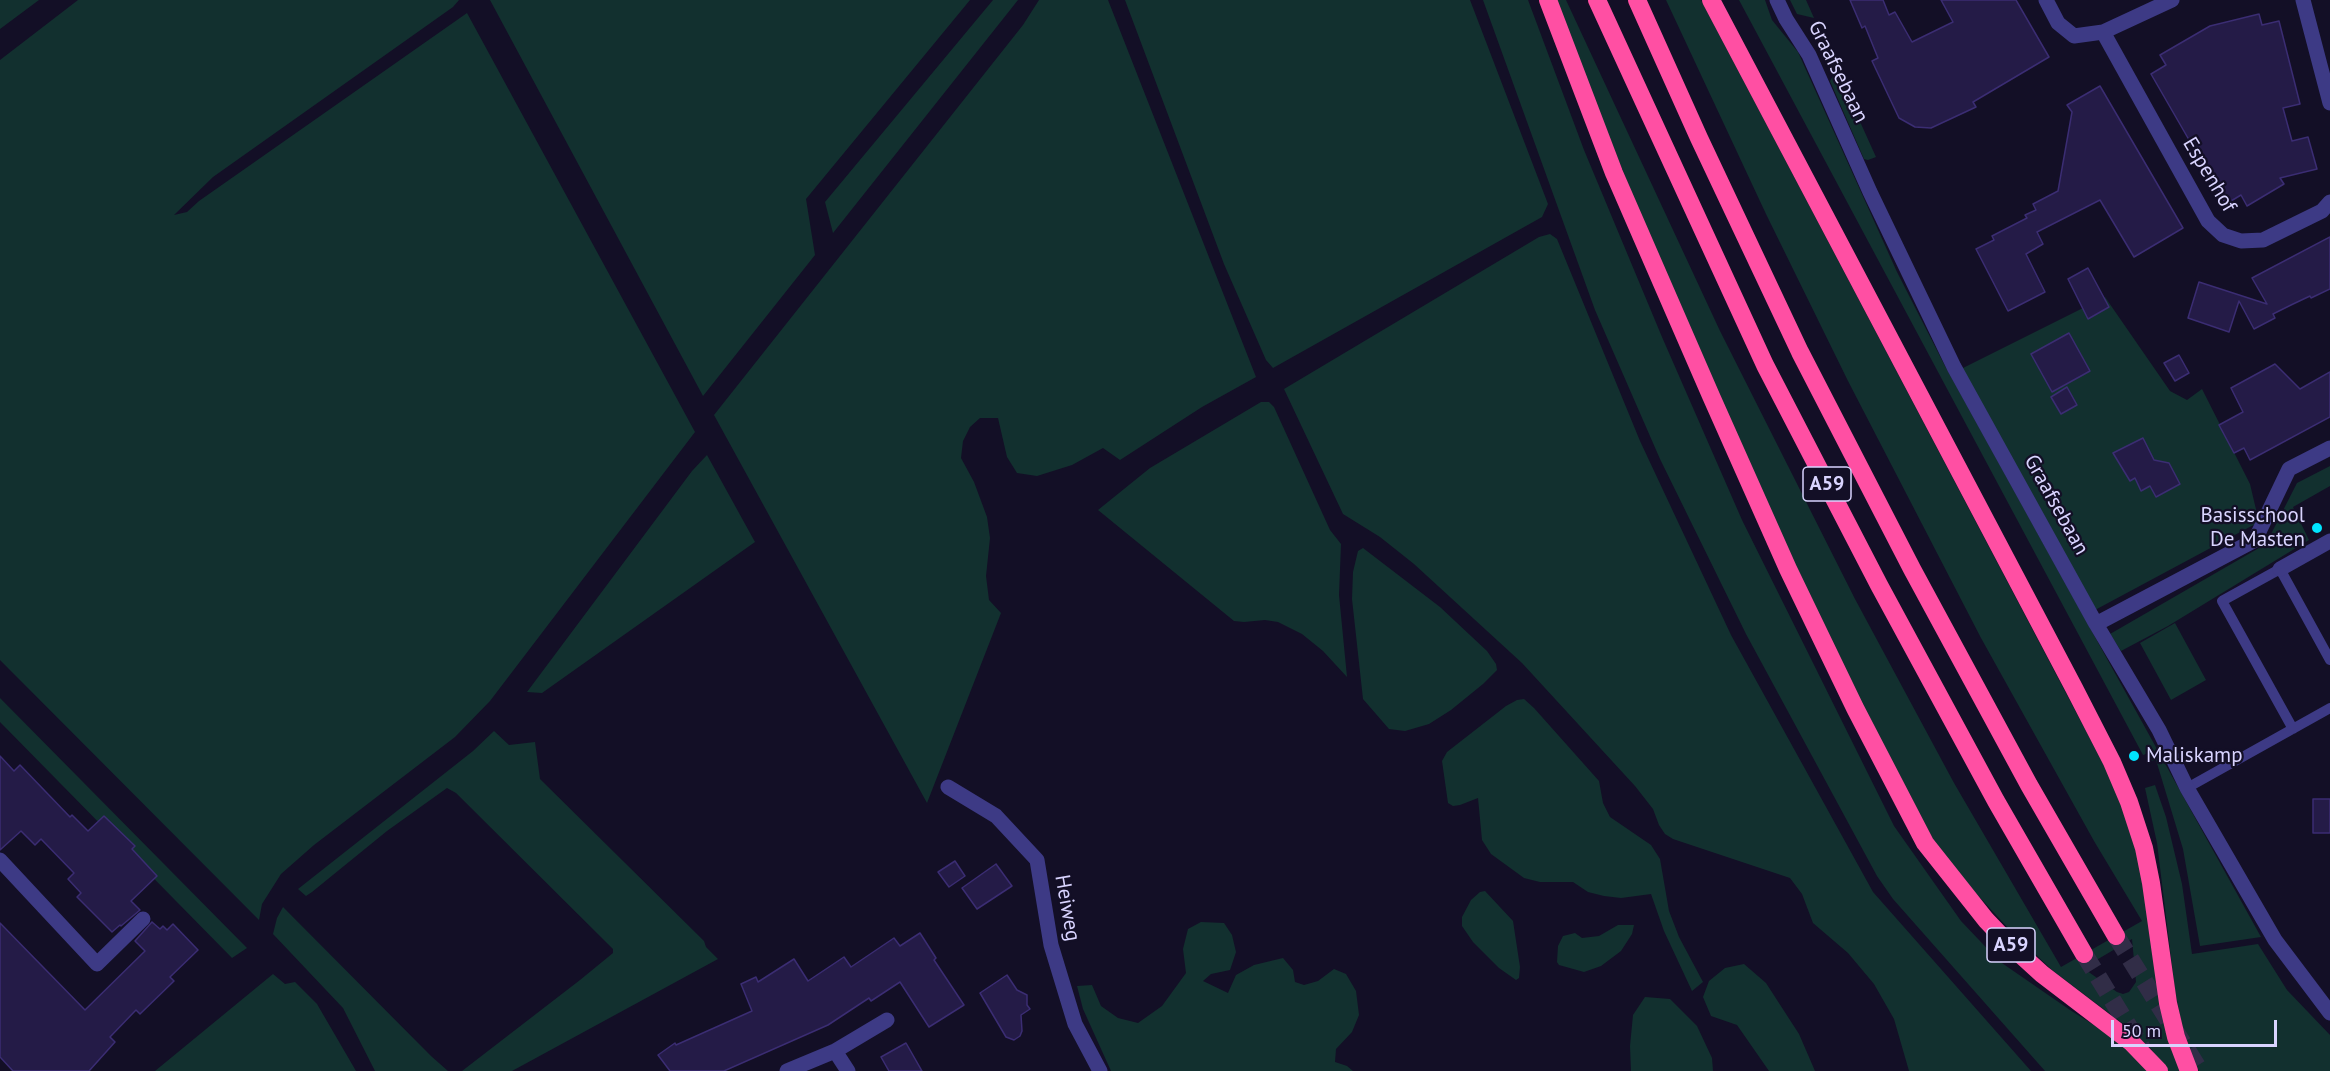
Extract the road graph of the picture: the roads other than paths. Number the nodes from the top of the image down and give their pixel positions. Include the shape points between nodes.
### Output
1 (1548, 0) edge
2 (1597, 0) edge
3 (1637, 0) edge
4 (1711, 0) edge
5 (1777, 0) edge
6 (2046, 0) edge
7 (2172, 0) edge
8 (2303, 0) edge
9 (2103, 32) junction
10 (2330, 103) edge
11 (2330, 202) edge
12 (2330, 448) edge
13 (2330, 541) edge
14 (2280, 569) junction
15 (2096, 624) junction
16 (2330, 660) edge
17 (2330, 708) edge
18 (2293, 729) junction
19 (948, 787) dead end
20 (2187, 788) junction
21 (0, 860) edge
22 (143, 919) dead end
23 (2116, 936) tunnel mouth
24 (2084, 954) tunnel mouth
25 (2330, 1013) edge
26 (887, 1020) dead end
27 (836, 1051) junction
28 (787, 1071) edge
29 (848, 1071) edge
30 (1100, 1071) edge
31 (2159, 1071) edge
32 (2188, 1071) edge

1 - 31 highway, A59 via 1614,173 1720,418 1855,708 1925,843 2008,943 2131,1042
2 - 24 highway, A59 via 1765,365 1884,596
3 - 23 highway, A59 via 1800,352 1890,528
4 - 32 highway via 2112,762 2144,848 2168,1003
5 - 15 street, Graafsebaan via 1809,55 1954,368
6 - 9 street via 2058,23 2074,36
7 - 9 street
8 - 10 street
9 - 11 street, Espenhof via 2208,221 2223,235 2241,241 2263,240 2322,211
12 - 15 street via 2289,469 2255,540
13 - 14 street
14 - 16 lane
14 - 18 lane via 2222,601
15 - 20 street, Graafsebaan via 2159,730
17 - 18 lane
18 - 20 lane
19 - 30 street, Heiweg via 996,816 1037,860 1051,945 1075,1024
20 - 25 street, Graafsebaan via 2275,940
21 - 22 street via 97,964
26 - 27 street
27 - 28 street
27 - 29 street

